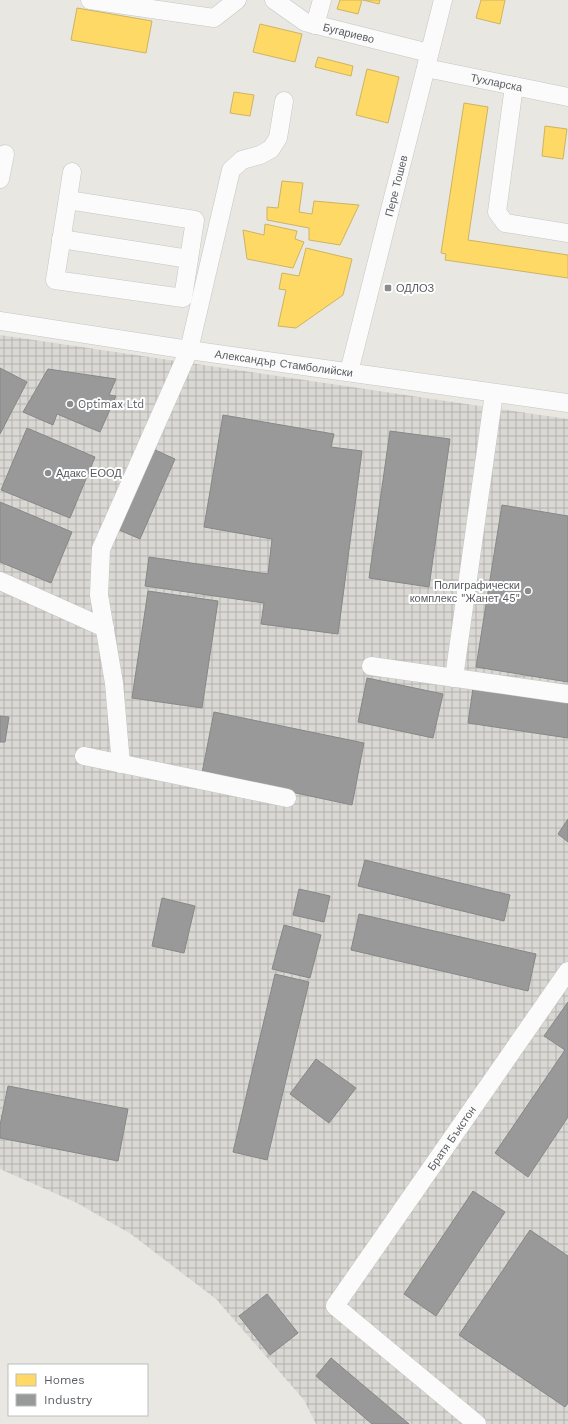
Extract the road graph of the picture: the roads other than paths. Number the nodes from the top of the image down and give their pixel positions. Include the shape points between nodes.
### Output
1 (90, 0) edge
2 (237, 0) edge
3 (274, 0) edge
4 (322, 0) edge
5 (443, 0) edge
6 (315, 24) junction
7 (428, 61) junction
8 (514, 86) junction
9 (568, 97) edge
10 (284, 101) dead end
11 (5, 154) dead end
12 (72, 172) dead end
13 (0, 179) edge
14 (68, 200) junction
15 (568, 233) edge
16 (61, 239) junction
17 (189, 259) junction
18 (185, 284) junction
19 (204, 288) junction
20 (0, 321) edge
21 (189, 350) junction
22 (350, 372) junction
23 (494, 393) junction
24 (568, 403) edge
25 (0, 581) edge
26 (104, 628) junction
27 (371, 666) dead end
28 (454, 678) junction
29 (568, 694) edge
30 (84, 756) dead end
31 (120, 764) junction
32 (287, 798) dead end
33 (568, 971) edge
34 (477, 1424) edge

1 - 2 street via 214,18
3 - 6 street, Бугариево via 304,22
4 - 6 street
5 - 7 street, Пере Тошев
6 - 7 street, Бугариево
7 - 8 street, Тухларска
7 - 22 street, Пере Тошев
8 - 9 street, Тухларска
8 - 15 street via 497,212 505,223
10 - 19 street via 278,138 271,149 242,160 231,170
11 - 13 street
12 - 14 street
14 - 16 street
14 - 17 street via 195,220
16 - 17 street
16 - 18 street via 55,280 183,298
17 - 18 street
18 - 19 street
19 - 21 street
20 - 21 street, Александър Стамболийски
21 - 22 street, Александър Стамболийски
21 - 26 street via 101,550 99,595
22 - 23 street, Александър Стамболийски
23 - 24 street, Александър Стамболийски
23 - 28 street
25 - 26 street
26 - 31 street via 114,683
27 - 28 street
28 - 29 street
30 - 31 street
31 - 32 street
33 - 34 street, Братя Бъкстон via 335,1306

